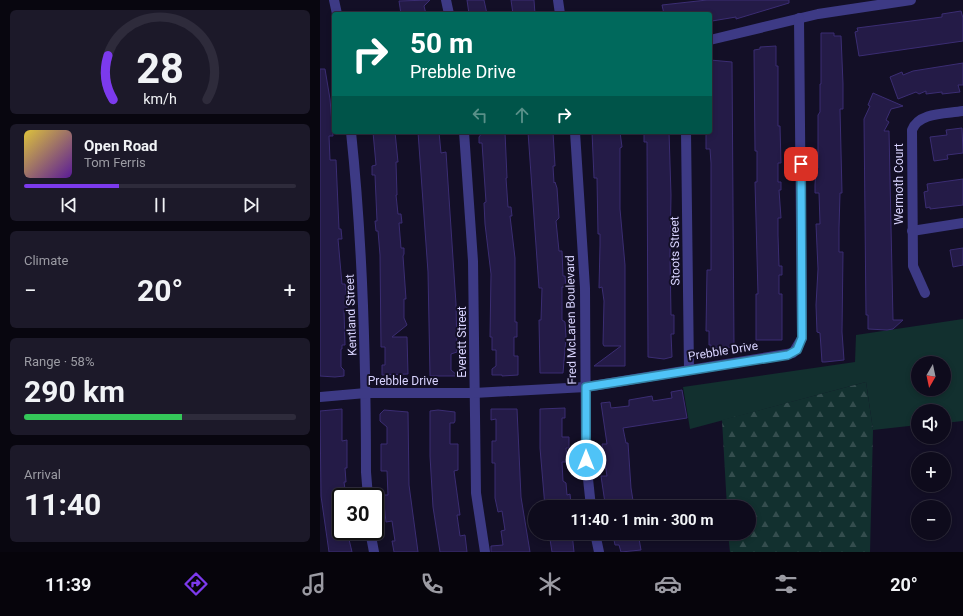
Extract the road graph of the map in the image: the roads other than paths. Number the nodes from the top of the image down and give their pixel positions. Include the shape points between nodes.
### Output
1 (334, 0) edge
2 (446, 0) edge
3 (558, 0) edge
4 (911, 0) edge
5 (337, 12) edge
6 (448, 12) edge
7 (560, 12) edge
8 (799, 18) junction
9 (712, 40) edge
10 (963, 111) edge
11 (351, 134) edge
12 (464, 134) edge
13 (575, 134) edge
14 (686, 134) edge
15 (963, 223) edge
16 (912, 231) junction
17 (925, 293) dead end
18 (689, 370) junction
19 (586, 387) junction
20 (366, 393) junction
21 (474, 393) junction
22 (320, 397) edge
23 (367, 488) edge
24 (590, 500) edge
25 (372, 540) edge
26 (597, 540) edge
27 (374, 552) edge
28 (485, 552) edge
29 (599, 552) edge

1 - 5 street
2 - 6 street
3 - 7 street
4 - 8 street
8 - 9 street
8 - 18 street, Prebble Drive via 802,338 797,350 788,355
10 - 16 street, Wermoth Court via 924,117 914,124
11 - 20 street, Kentland Street via 362,246
12 - 21 street, Everett Street via 473,261 476,375
13 - 19 street, Fred McLaren Boulevard via 585,288
14 - 18 street, Stoots Street
15 - 16 street
16 - 17 street, Wermoth Court via 913,266
18 - 19 street, Prebble Drive
19 - 21 street, Prebble Drive
19 - 24 street, Fred McLaren Boulevard via 586,460
20 - 21 street, Prebble Drive
20 - 22 street, Prebble Drive
20 - 23 street, Kentland Street
21 - 28 street, Everett Street via 476,493
25 - 27 street
26 - 29 street

